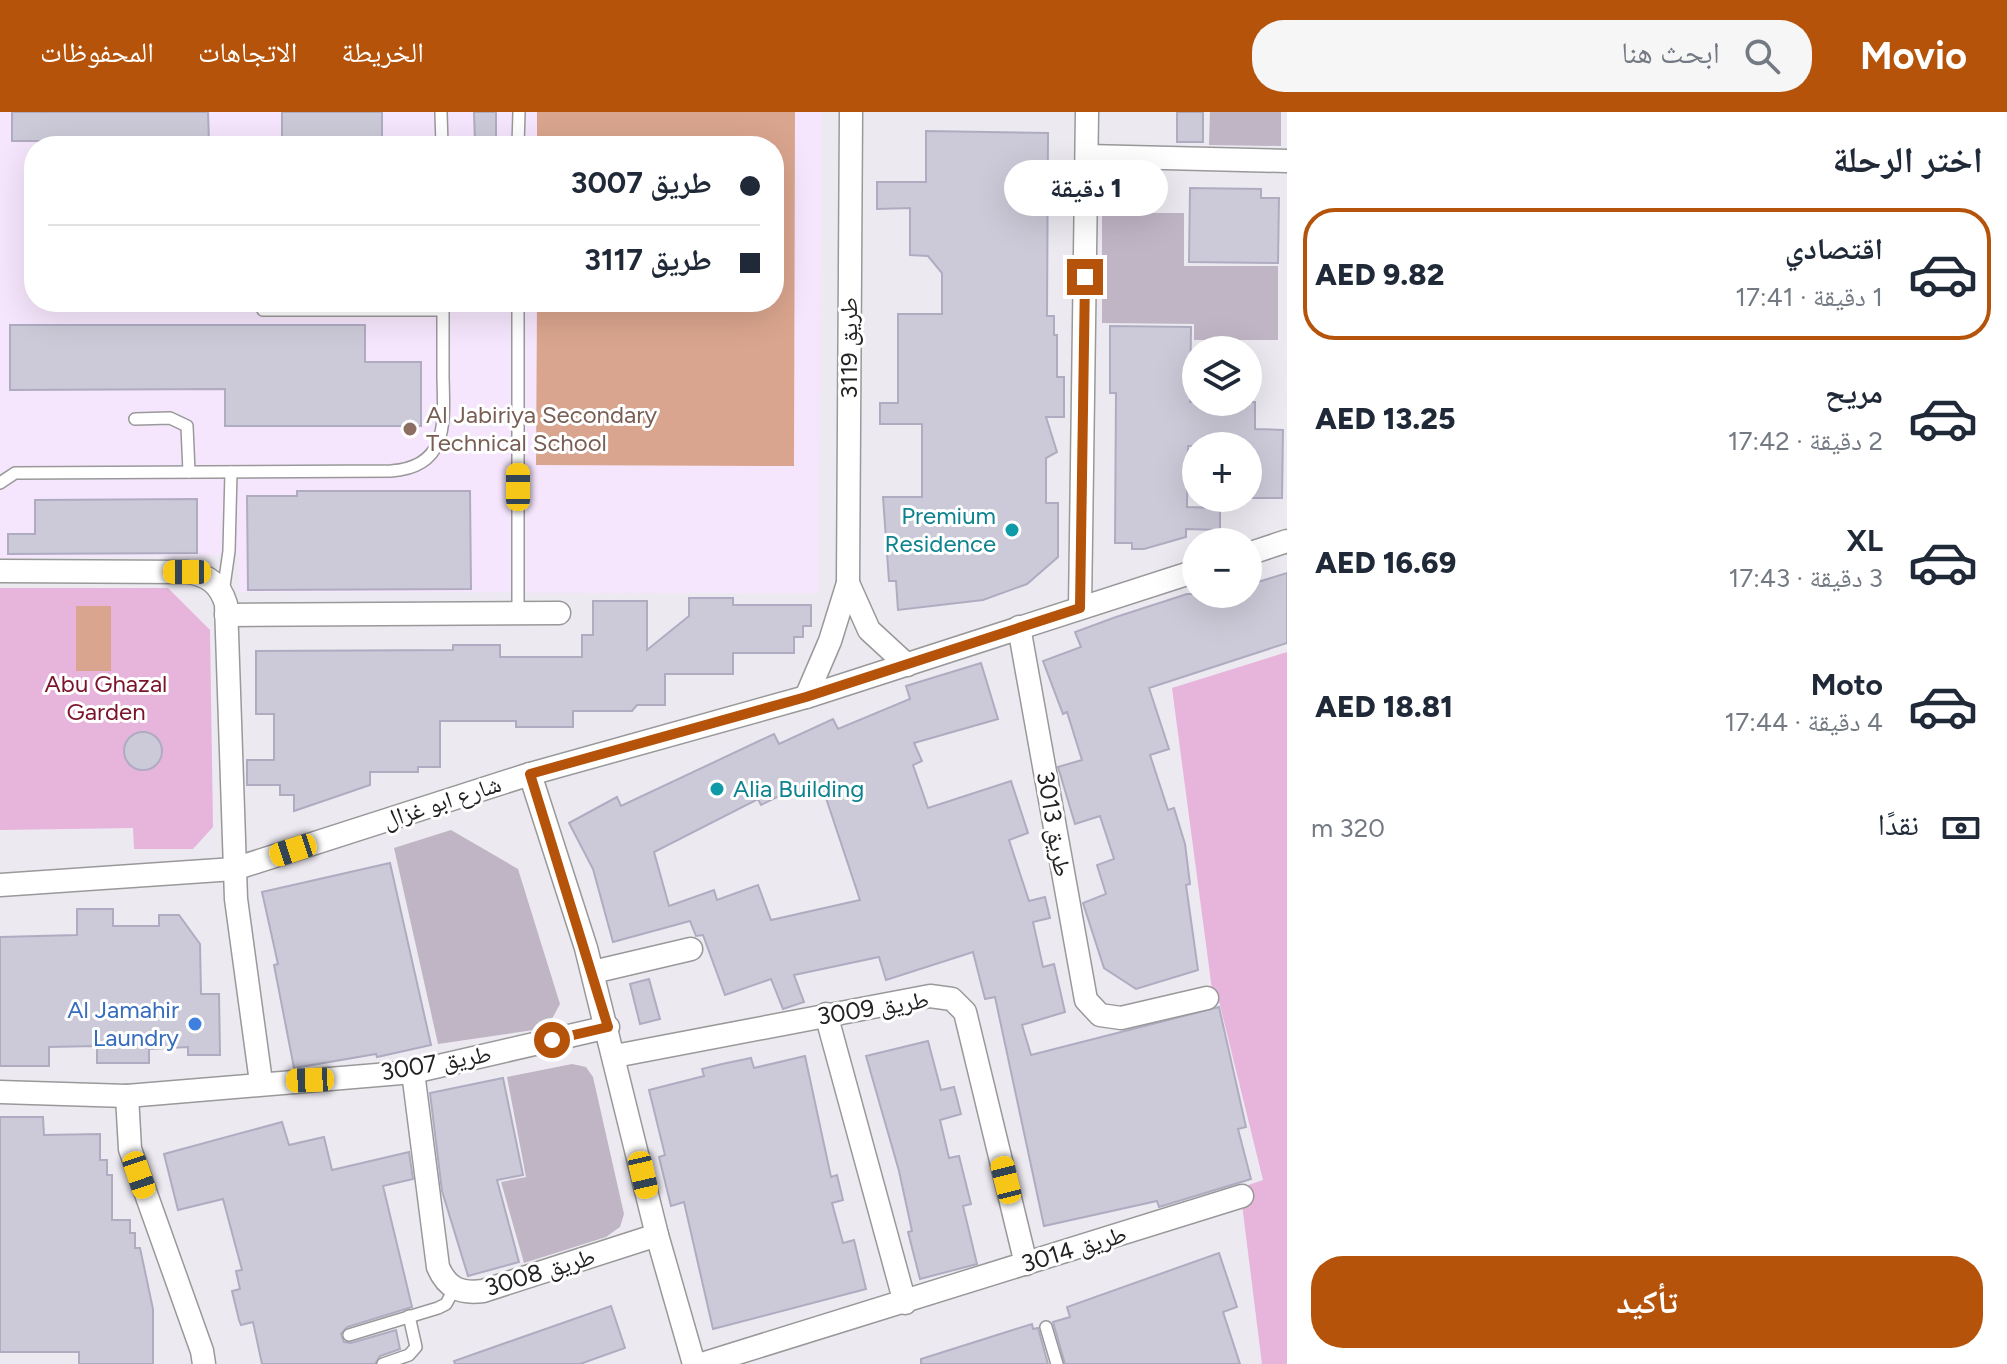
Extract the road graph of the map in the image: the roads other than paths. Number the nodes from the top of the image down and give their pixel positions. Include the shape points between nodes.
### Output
1 (441, 112) edge
2 (519, 112) edge
3 (851, 112) edge
4 (1087, 112) edge
5 (442, 136) edge
6 (518, 136) edge
7 (1087, 156) junction
8 (1287, 161) edge
9 (443, 312) edge
10 (518, 312) edge
11 (135, 419) dead end
12 (189, 472) junction
13 (231, 472) junction
14 (0, 483) edge
15 (1287, 541) edge
16 (1262, 549) edge
17 (0, 571) edge
18 (1182, 575) edge
19 (848, 583) junction
20 (224, 604) junction
21 (1080, 608) junction
22 (518, 613) junction
23 (559, 613) dead end
24 (1019, 627) junction
25 (907, 665) junction
26 (806, 697) junction
27 (530, 774) junction
28 (234, 869) junction
29 (0, 885) edge
30 (691, 949) dead end
31 (593, 972) junction
32 (1207, 998) dead end
33 (826, 1014) junction
34 (608, 1027) junction
35 (615, 1056) junction
36 (413, 1072) junction
37 (261, 1082) junction
38 (0, 1092) edge
39 (127, 1096) junction
40 (1242, 1196) dead end
41 (657, 1235) junction
42 (1026, 1264) junction
43 (454, 1289) junction
44 (905, 1303) junction
45 (409, 1316) junction
46 (1046, 1327) dead end
47 (349, 1335) dead end
48 (204, 1364) edge
49 (383, 1364) edge
50 (694, 1364) edge
51 (702, 1364) edge
52 (1057, 1364) edge

1 - 5 lane
2 - 6 lane
3 - 19 street, طريق 3119
4 - 7 street
7 - 8 street
7 - 21 street
9 - 13 lane via 444,425 437,446 422,462 391,471
10 - 22 lane
11 - 12 lane via 176,419 187,426
12 - 13 lane
12 - 14 lane via 15,473
13 - 20 lane
15 - 16 street
17 - 20 street via 187,572 208,578
18 - 21 street, شارع ابو غزال
19 - 25 street via 869,630
19 - 26 street
20 - 22 street
20 - 28 street
21 - 24 street, شارع ابو غزال
22 - 23 street
24 - 25 street, شارع ابو غزال
24 - 32 street, طريق 3013 via 1086,1000 1100,1015 1121,1018
25 - 26 street, شارع ابو غزال
26 - 27 street, شارع ابو غزال
27 - 28 street, شارع ابو غزال
27 - 31 street
28 - 29 street, شارع ابو غزال
28 - 37 street
30 - 31 street
31 - 34 street
33 - 35 street, طريق 3009
33 - 42 street, طريق 3009 via 930,996 952,999 965,1012
33 - 44 street
34 - 35 street
34 - 36 street, طريق 3007
35 - 41 street
36 - 37 street, طريق 3007
36 - 43 street, طريق 3008 via 438,1267
37 - 39 street, طريق 3007
38 - 39 street, طريق 3007
39 - 48 street via 130,1149
40 - 42 street, طريق 3014
41 - 43 street, طريق 3008 via 483,1291
41 - 50 street
42 - 44 street, طريق 3014
43 - 45 lane via 446,1304
44 - 51 street, طريق 3014
45 - 47 lane
45 - 49 lane via 416,1347
46 - 52 lane

